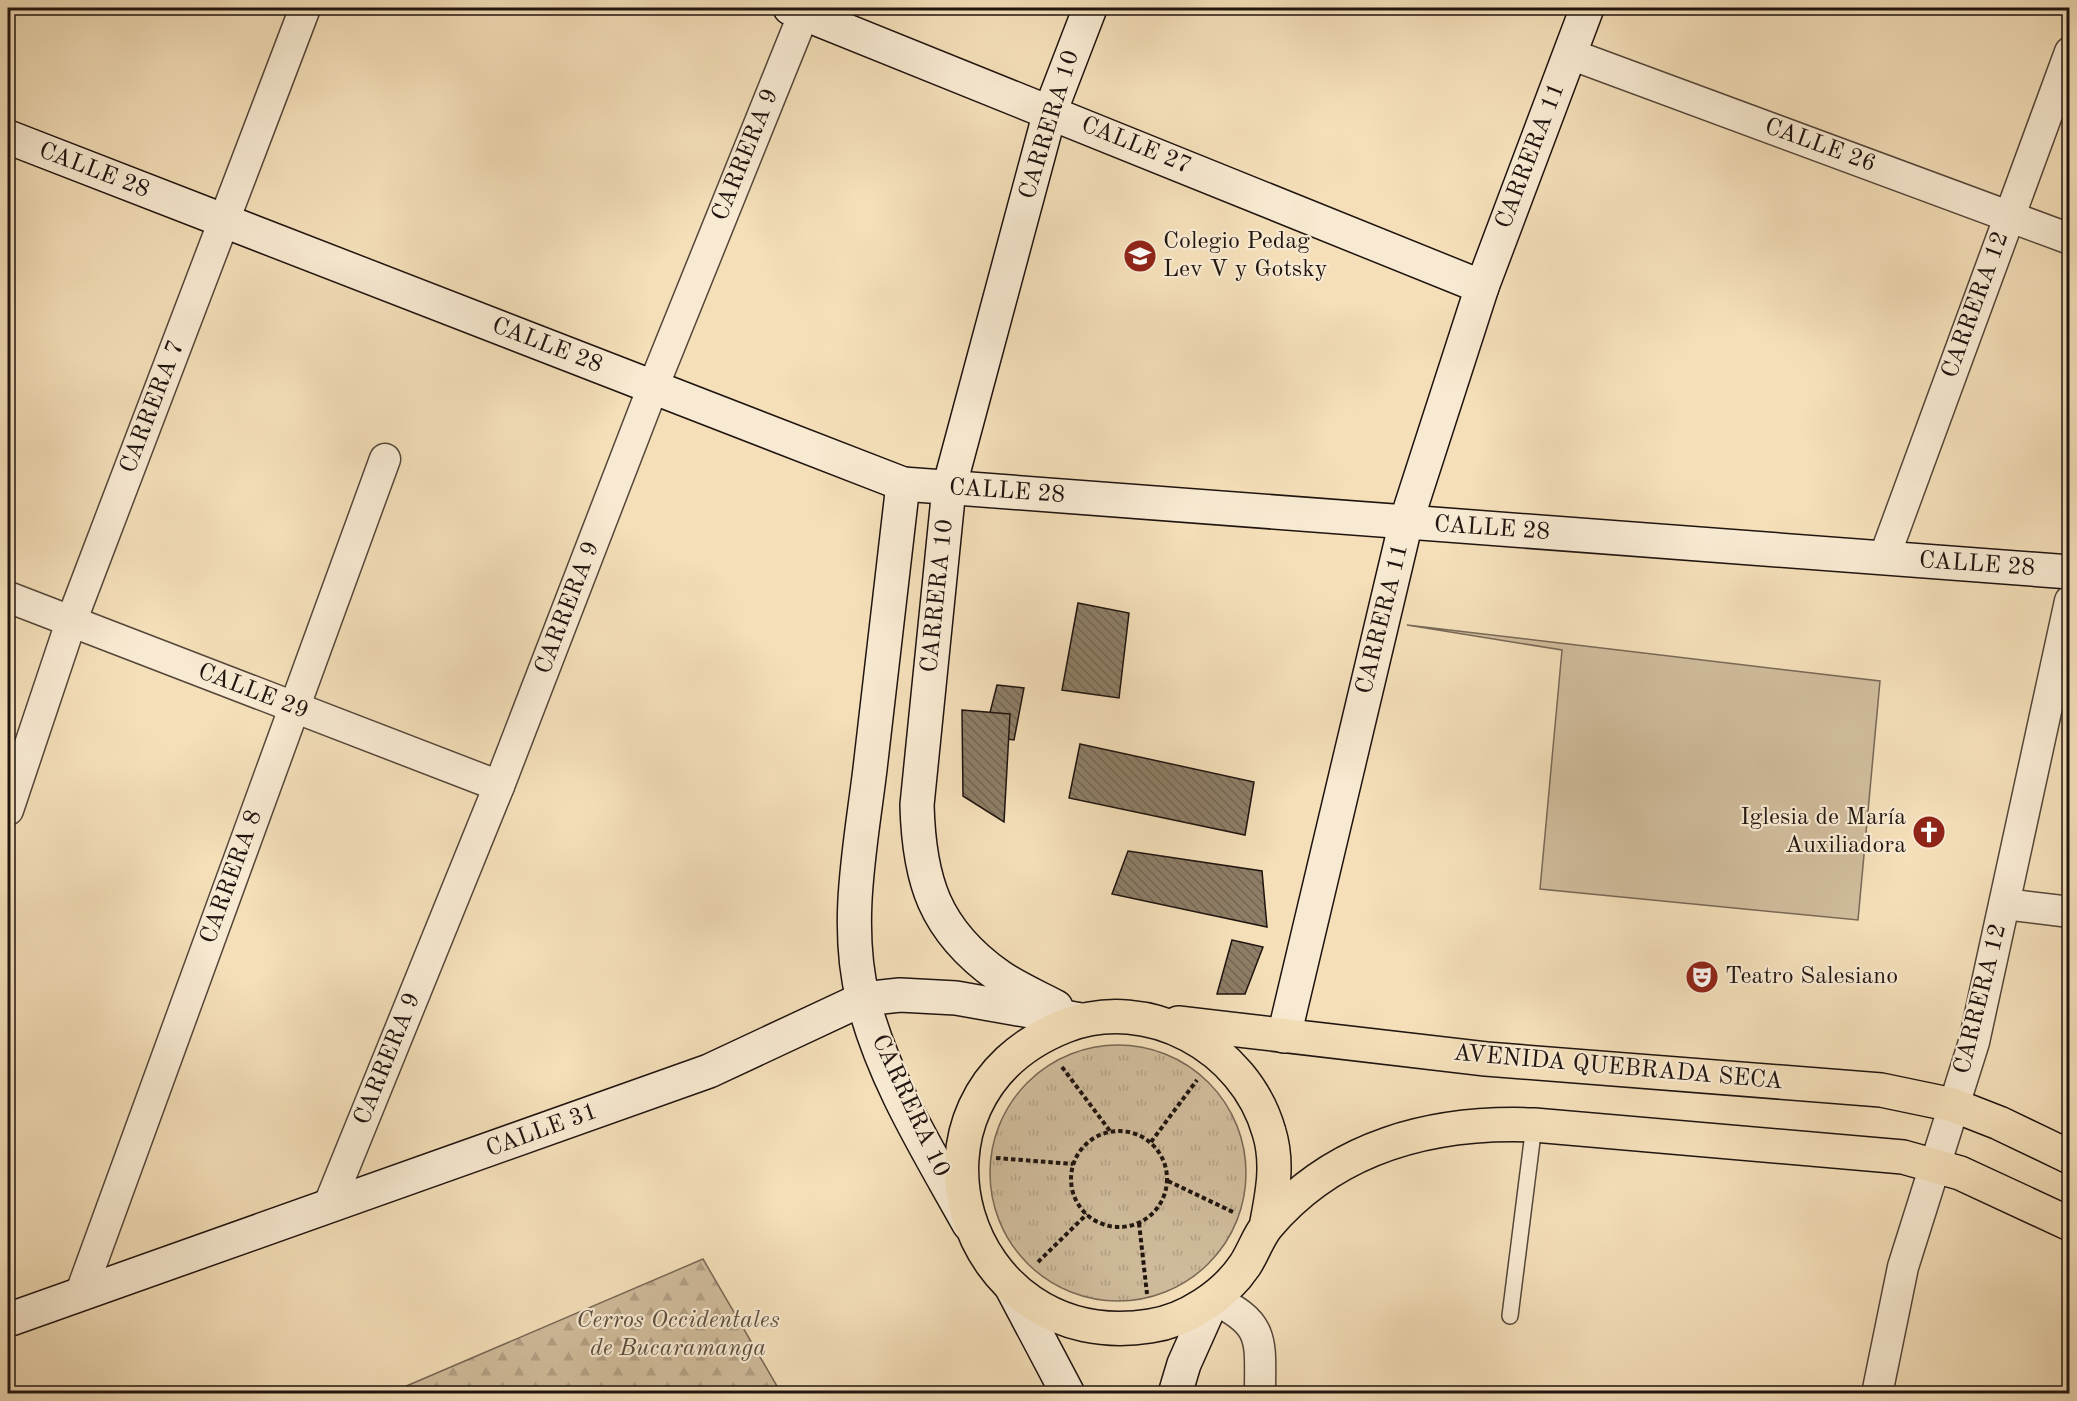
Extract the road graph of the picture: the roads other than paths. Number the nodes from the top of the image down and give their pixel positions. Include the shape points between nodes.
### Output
1 (305, 8) edge
2 (1089, 8) edge
3 (1587, 8) edge
4 (800, 9) edge
5 (2070, 52) edge
6 (1570, 54) junction
7 (1050, 112) junction
8 (8, 137) edge
9 (2008, 216) junction
10 (224, 221) junction
11 (2070, 239) edge
12 (1482, 286) junction
13 (653, 387) junction
14 (385, 459) dead end
15 (903, 484) junction
16 (949, 488) junction
17 (1406, 522) junction
18 (1884, 558) junction
19 (2070, 572) edge
20 (8, 597) edge
21 (2070, 601) edge
22 (71, 622) junction
23 (294, 707) junction
24 (499, 786) junction
25 (8, 810) edge
26 (2005, 904) junction
27 (2070, 912) edge
28 (863, 999) junction
29 (1081, 1020) junction
30 (1155, 1021) junction
31 (1284, 1036) junction
32 (1953, 1105) junction
33 (1534, 1125) junction
34 (2070, 1157) edge
35 (1935, 1164) junction
36 (328, 1207) junction
37 (969, 1224) junction
38 (2070, 1224) edge
39 (1266, 1227) junction
40 (1012, 1288) junction
41 (80, 1295) junction
42 (1213, 1299) junction
43 (1510, 1316) dead end
44 (8, 1320) edge
45 (1068, 1394) edge
46 (1175, 1394) edge
47 (1260, 1394) edge
48 (1877, 1394) edge

1 - 10 street, CARRERA 7
2 - 7 street, CARRERA 10
3 - 6 street, CARRERA 11
4 - 7 street, CALLE 27
4 - 13 street, CARRERA 9
5 - 9 street, CARRERA 12
6 - 9 street, CALLE 26
6 - 12 street, CARRERA 11
7 - 12 street, CALLE 27
7 - 16 street, CARRERA 10
8 - 10 street, CALLE 28
9 - 11 street, CALLE 26
9 - 18 street, CARRERA 12
10 - 13 street, CALLE 28
10 - 22 street, CARRERA 7
12 - 17 street, CARRERA 11
13 - 15 street, CALLE 28
13 - 24 street, CARRERA 9
14 - 23 street, CARRERA 8
15 - 16 street, CALLE 28
15 - 28 street, CARRERA 10 via 856,889 856,960
16 - 17 street, CALLE 28
16 - 29 street, CARRERA 10 via 917,805 918,845 927,887 945,922 967,950 999,976
17 - 18 street, CALLE 28
17 - 31 street, CARRERA 11
18 - 19 street, CALLE 28
20 - 22 street, CALLE 29
21 - 26 street, CARRERA 12
22 - 23 street, CALLE 29
22 - 25 street, CARRERA 7
23 - 24 street, CALLE 29
23 - 41 street, CARRERA 8
24 - 36 street, CARRERA 9
26 - 27 street
26 - 32 street, CARRERA 12 via 1974,1042
28 - 29 street, CALLE 31 via 900,995 956,998
28 - 36 street, CALLE 31 via 709,1071
28 - 37 street, CARRERA 10 via 883,1061
29 - 30 main road via 1118,1016
29 - 37 main road via 1040,1036 1010,1058 986,1087 970,1119 962,1155 962,1190
30 - 31 main road, AVENIDA QUEBRADA SECA
30 - 39 main road via 1188,1033 1218,1052 1250,1088 1270,1132 1275,1180
31 - 32 main road, AVENIDA QUEBRADA SECA via 1486,1059 1881,1090
32 - 34 main road, AVENIDA QUEBRADA SECA
32 - 35 street, CARRERA 12
33 - 35 main road via 1903,1156
33 - 39 main road via 1488,1123 1447,1127 1390,1142 1343,1164 1308,1187
33 - 43 lane
35 - 38 main road
35 - 48 street, CARRERA 12 via 1903,1267
36 - 41 street, CALLE 31
37 - 40 main road via 987,1259
39 - 42 main road via 1244,1267
40 - 42 main road via 1054,1315 1102,1329 1152,1326 1184,1316
40 - 45 street
41 - 44 street, CALLE 31
42 - 46 street
42 - 47 street via 1236,1310 1254,1326 1260,1344

